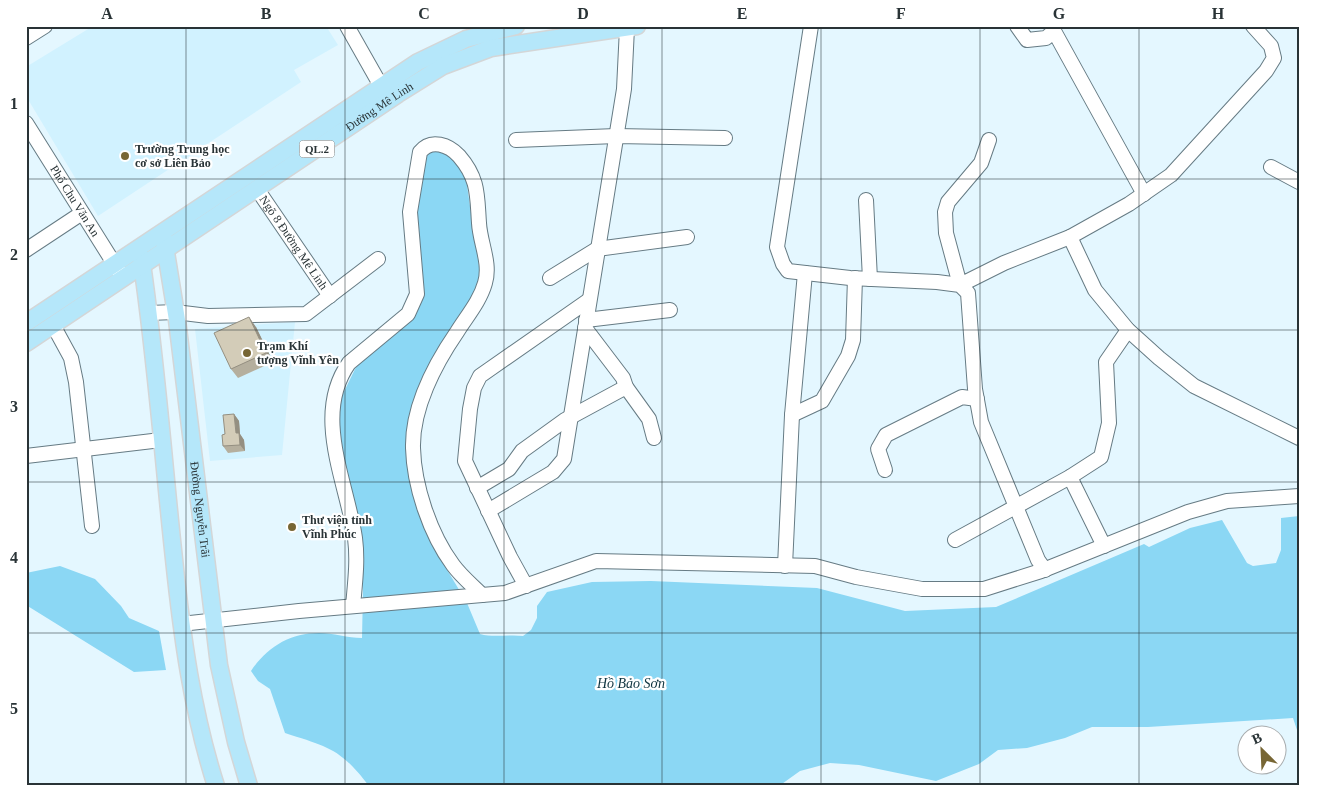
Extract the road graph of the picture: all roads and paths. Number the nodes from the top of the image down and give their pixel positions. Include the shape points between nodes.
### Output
1 (46, 26) edge
2 (810, 26) edge
3 (1017, 26) edge
4 (1253, 26) edge
5 (508, 27) edge
6 (632, 27) edge
7 (351, 28) edge
8 (561, 32) edge
9 (26, 38) edge
10 (381, 86) junction
11 (28, 131) edge
12 (616, 136) junction
13 (725, 138) dead end
14 (516, 140) dead end
15 (989, 140) dead end
16 (1271, 167) dead end
17 (1299, 182) edge
18 (257, 189) junction
19 (1144, 194) junction
20 (866, 200) dead end
21 (82, 213) junction
22 (163, 232) junction
23 (687, 237) dead end
24 (1070, 237) junction
25 (140, 247) junction
26 (597, 249) junction
27 (26, 250) edge
28 (165, 250) junction
29 (378, 259) dead end
30 (115, 264) junction
31 (143, 266) junction
32 (805, 273) junction
33 (550, 278) dead end
34 (855, 278) junction
35 (124, 279) junction
36 (870, 279) junction
37 (960, 285) junction
38 (330, 296) junction
39 (590, 300) junction
40 (670, 310) dead end
41 (175, 312) junction
42 (149, 313) junction
43 (26, 323) edge
44 (586, 324) junction
45 (53, 326) junction
46 (1128, 330) junction
47 (26, 343) edge
48 (626, 387) junction
49 (977, 399) junction
50 (792, 415) junction
51 (572, 416) junction
52 (654, 438) dead end
53 (1299, 438) edge
54 (161, 440) junction
55 (82, 449) junction
56 (26, 456) edge
57 (885, 470) dead end
58 (1070, 478) junction
59 (477, 488) junction
60 (1299, 496) edge
61 (1016, 506) junction
62 (488, 511) junction
63 (92, 526) dead end
64 (955, 540) dead end
65 (1104, 546) junction
66 (785, 566) junction
67 (1045, 570) junction
68 (526, 586) junction
69 (478, 595) junction
70 (355, 606) junction
71 (212, 622) junction
72 (181, 624) junction
73 (216, 786) edge
74 (249, 786) edge

1 - 9 street
2 - 32 street via 778,247 788,271
3 - 19 street via 1027,40 1046,38 1054,31
4 - 19 street via 1271,46 1274,58 1266,71 1171,175
5 - 10 main road, Đường Mê Linh / QL.2 via 441,49
6 - 8 main road, Đường Mê Linh / QL.2
6 - 12 street
7 - 10 street
8 - 18 main road, Đường Mê Linh / QL.2 via 491,48 443,66
10 - 22 main road, Đường Mê Linh / QL.2
11 - 21 street, Phố Chu Văn An
12 - 13 street
12 - 14 street
12 - 26 street
15 - 37 street via 981,162 948,202 945,212 946,233
16 - 17 street
18 - 28 main road, Đường Mê Linh / QL.2
18 - 38 street, Ngõ 8 Đường Mê Linh
19 - 24 street
20 - 36 street
21 - 27 street
21 - 30 street, Phố Chu Văn An
22 - 25 main road, Đường Mê Linh / QL.2
22 - 28 main road, Đường Nguyễn Trãi
23 - 26 street
24 - 37 street via 1004,263
24 - 46 street via 1095,290
25 - 30 main road, Đường Mê Linh / QL.2
25 - 31 main road
26 - 33 street
26 - 39 street
28 - 31 main road, Đường Mê Linh / QL.2
28 - 41 main road, Đường Nguyễn Trãi
29 - 38 street
30 - 35 street, Phố Chu Văn An
30 - 43 main road, Đường Mê Linh / QL.2
31 - 35 main road, Đường Mê Linh / QL.2
31 - 42 main road
32 - 34 street
32 - 50 street
34 - 36 street
34 - 50 street via 853,340 848,356 822,401
35 - 45 main road, Đường Mê Linh / QL.2
36 - 37 street
37 - 49 street via 968,293
38 - 41 street via 306,314 208,316
39 - 44 street
39 - 59 street via 478,379 470,410 465,462
40 - 44 street
41 - 42 street
41 - 71 main road, Đường Nguyễn Trãi
42 - 54 main road
44 - 48 street
44 - 51 street
45 - 47 main road, Đường Mê Linh / QL.2
45 - 55 street via 71,358
46 - 53 street via 1194,386
46 - 58 street via 1106,362 1109,423 1101,457
48 - 51 street
48 - 52 street via 649,419
49 - 57 street via 962,397 886,435 878,449
49 - 61 street via 981,422
50 - 66 street
51 - 59 street via 522,451 509,469
51 - 62 street via 564,459 553,472
54 - 55 street
54 - 72 main road
55 - 56 street
55 - 63 street
58 - 61 street
58 - 65 street
59 - 62 street
60 - 65 street via 1227,501 1188,512
61 - 64 street
61 - 67 street
62 - 68 street
65 - 67 street
66 - 67 street via 815,566 922,589 984,589
66 - 68 street via 596,561
68 - 69 street via 506,593
69 - 70 street
69 - 70 street via 454,567 435,531 420,490 413,450 415,424 426,391 452,340 476,304 487,273 475,182 455,152 436,144 420,152 410,212 417,294 413,307 342,373 332,412 355,538
70 - 71 street
71 - 72 street
71 - 74 main road, Đường Nguyễn Trãi via 224,692
72 - 73 main road via 198,725

